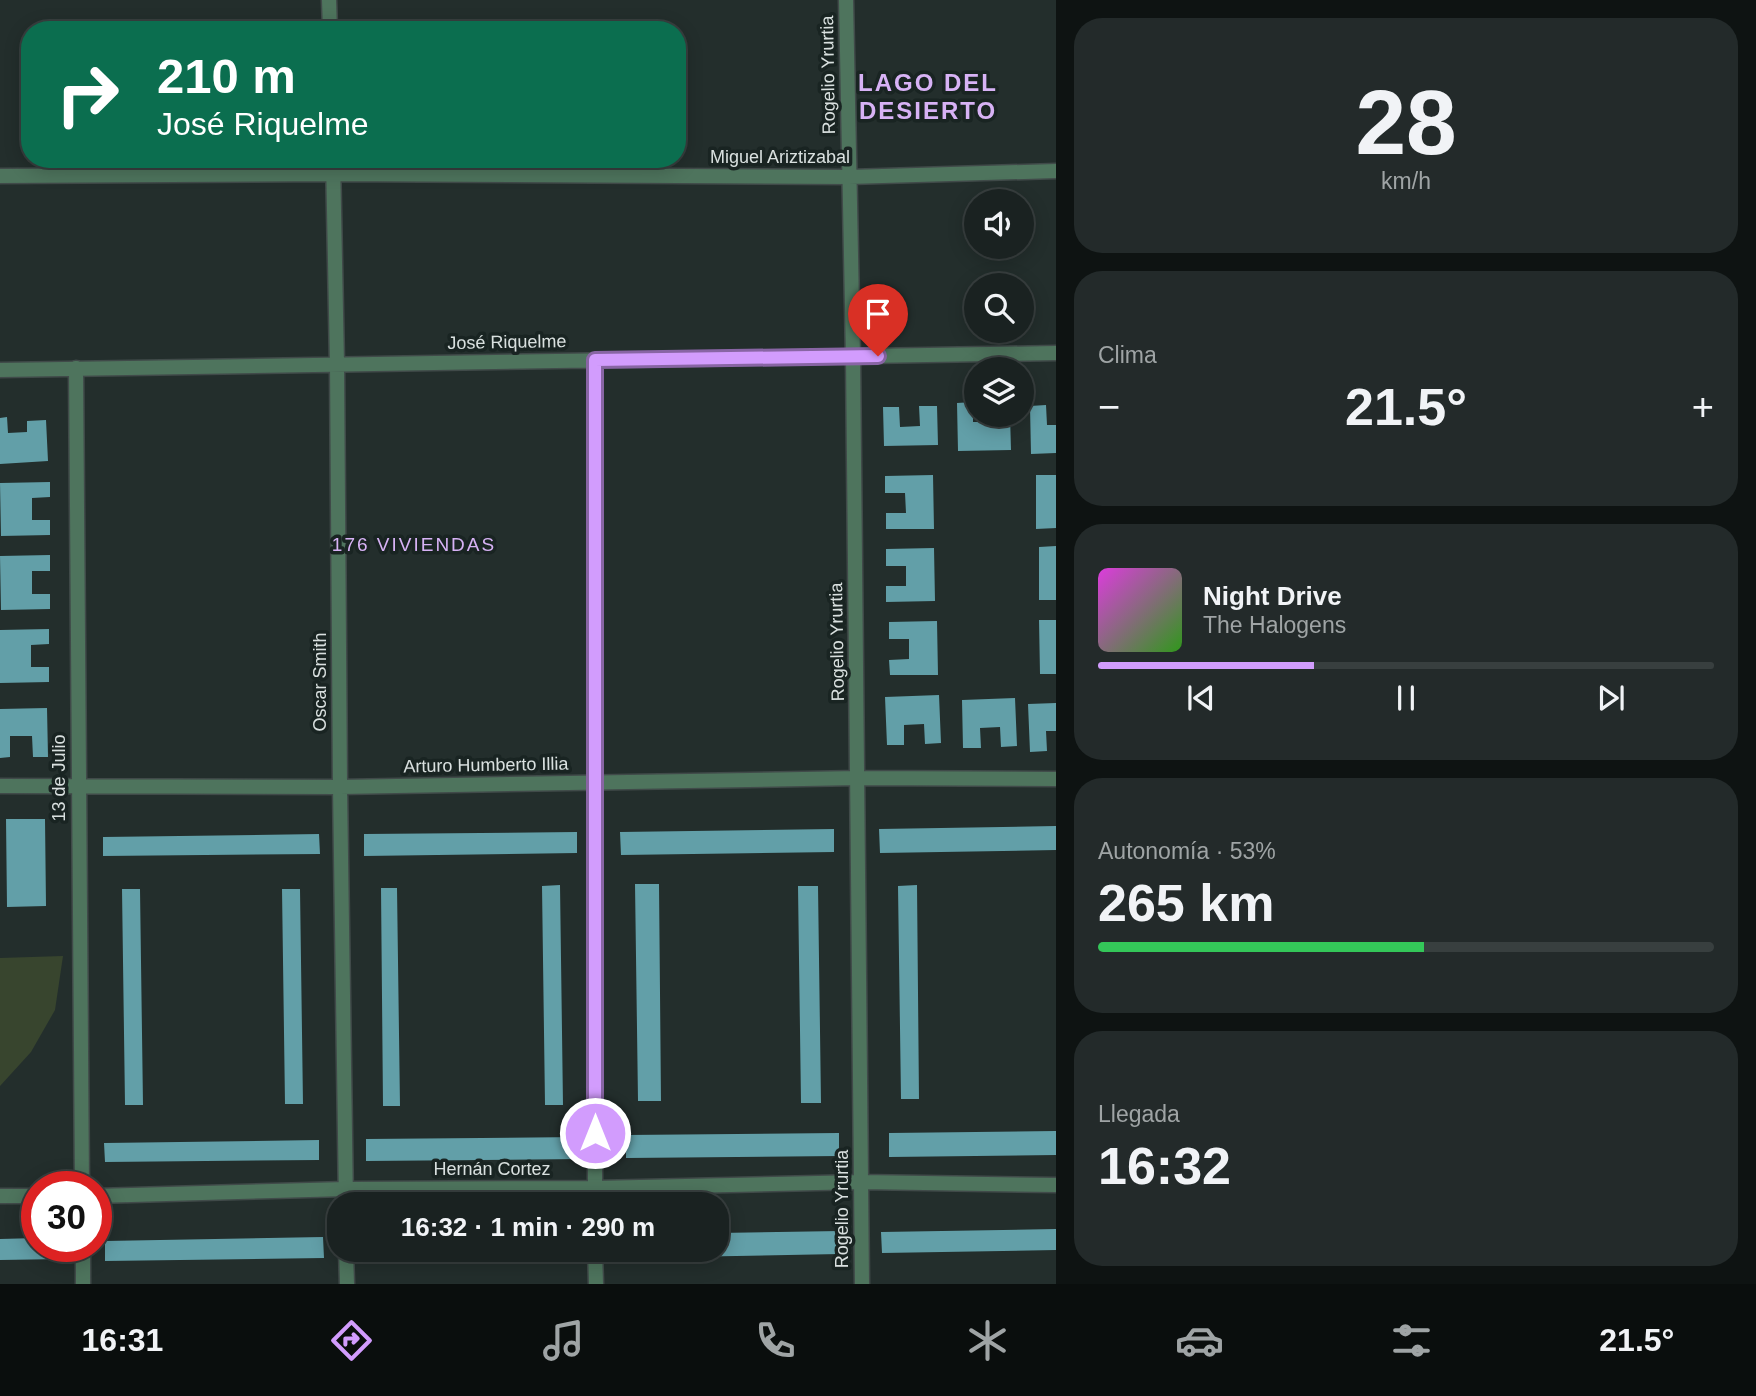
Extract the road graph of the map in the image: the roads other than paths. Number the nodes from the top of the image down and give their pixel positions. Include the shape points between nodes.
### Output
1 (329, 0) edge
2 (846, 0) edge
3 (330, 21) edge
4 (296, 168) edge
5 (333, 168) edge
6 (385, 168) edge
7 (1056, 171) edge
8 (0, 176) edge
9 (849, 177) junction
10 (1056, 354) edge
11 (853, 356) junction
12 (595, 360) junction
13 (337, 364) junction
14 (76, 368) junction
15 (0, 370) edge
16 (858, 778) junction
17 (1056, 779) edge
18 (595, 782) junction
19 (0, 786) edge
20 (79, 786) junction
21 (341, 787) junction
22 (82, 1171) edge
23 (862, 1182) junction
24 (1056, 1185) edge
25 (595, 1188) junction
26 (346, 1189) junction
27 (595, 1192) edge
28 (0, 1196) edge
29 (21, 1196) edge
30 (112, 1196) edge
31 (83, 1262) edge
32 (346, 1262) edge
33 (596, 1262) edge
34 (83, 1284) edge
35 (346, 1284) edge
36 (596, 1284) edge
37 (862, 1284) edge

1 - 3 street
2 - 9 street, Rogelio Yrurtia
4 - 8 street, Miguel Ariztizabal
5 - 13 street, Oscar Smith
6 - 9 street, Miguel Ariztizabal
7 - 9 street, Miguel Ariztizabal
9 - 11 street, Rogelio Yrurtia
10 - 11 street, José Riquelme
11 - 12 street, José Riquelme
11 - 16 street, Rogelio Yrurtia
12 - 13 street, José Riquelme
12 - 18 street
13 - 14 street, José Riquelme
13 - 21 street, Oscar Smith
14 - 15 street, José Riquelme
14 - 20 street, 13 de Julio
16 - 17 street, Arturo Humberto Illia
16 - 18 street, Arturo Humberto Illia
16 - 23 street, Rogelio Yrurtia
18 - 21 street, Arturo Humberto Illia
18 - 25 street
19 - 20 street, Arturo Humberto Illia
20 - 21 street, Arturo Humberto Illia
20 - 22 street, 13 de Julio
21 - 26 street, Oscar Smith
23 - 24 street, Hernán Cortez
23 - 25 street, Hernán Cortez
23 - 37 street, Rogelio Yrurtia
25 - 26 street, Hernán Cortez
25 - 27 street
26 - 30 street, Hernán Cortez
28 - 29 street
31 - 34 street
32 - 35 street
33 - 36 street

